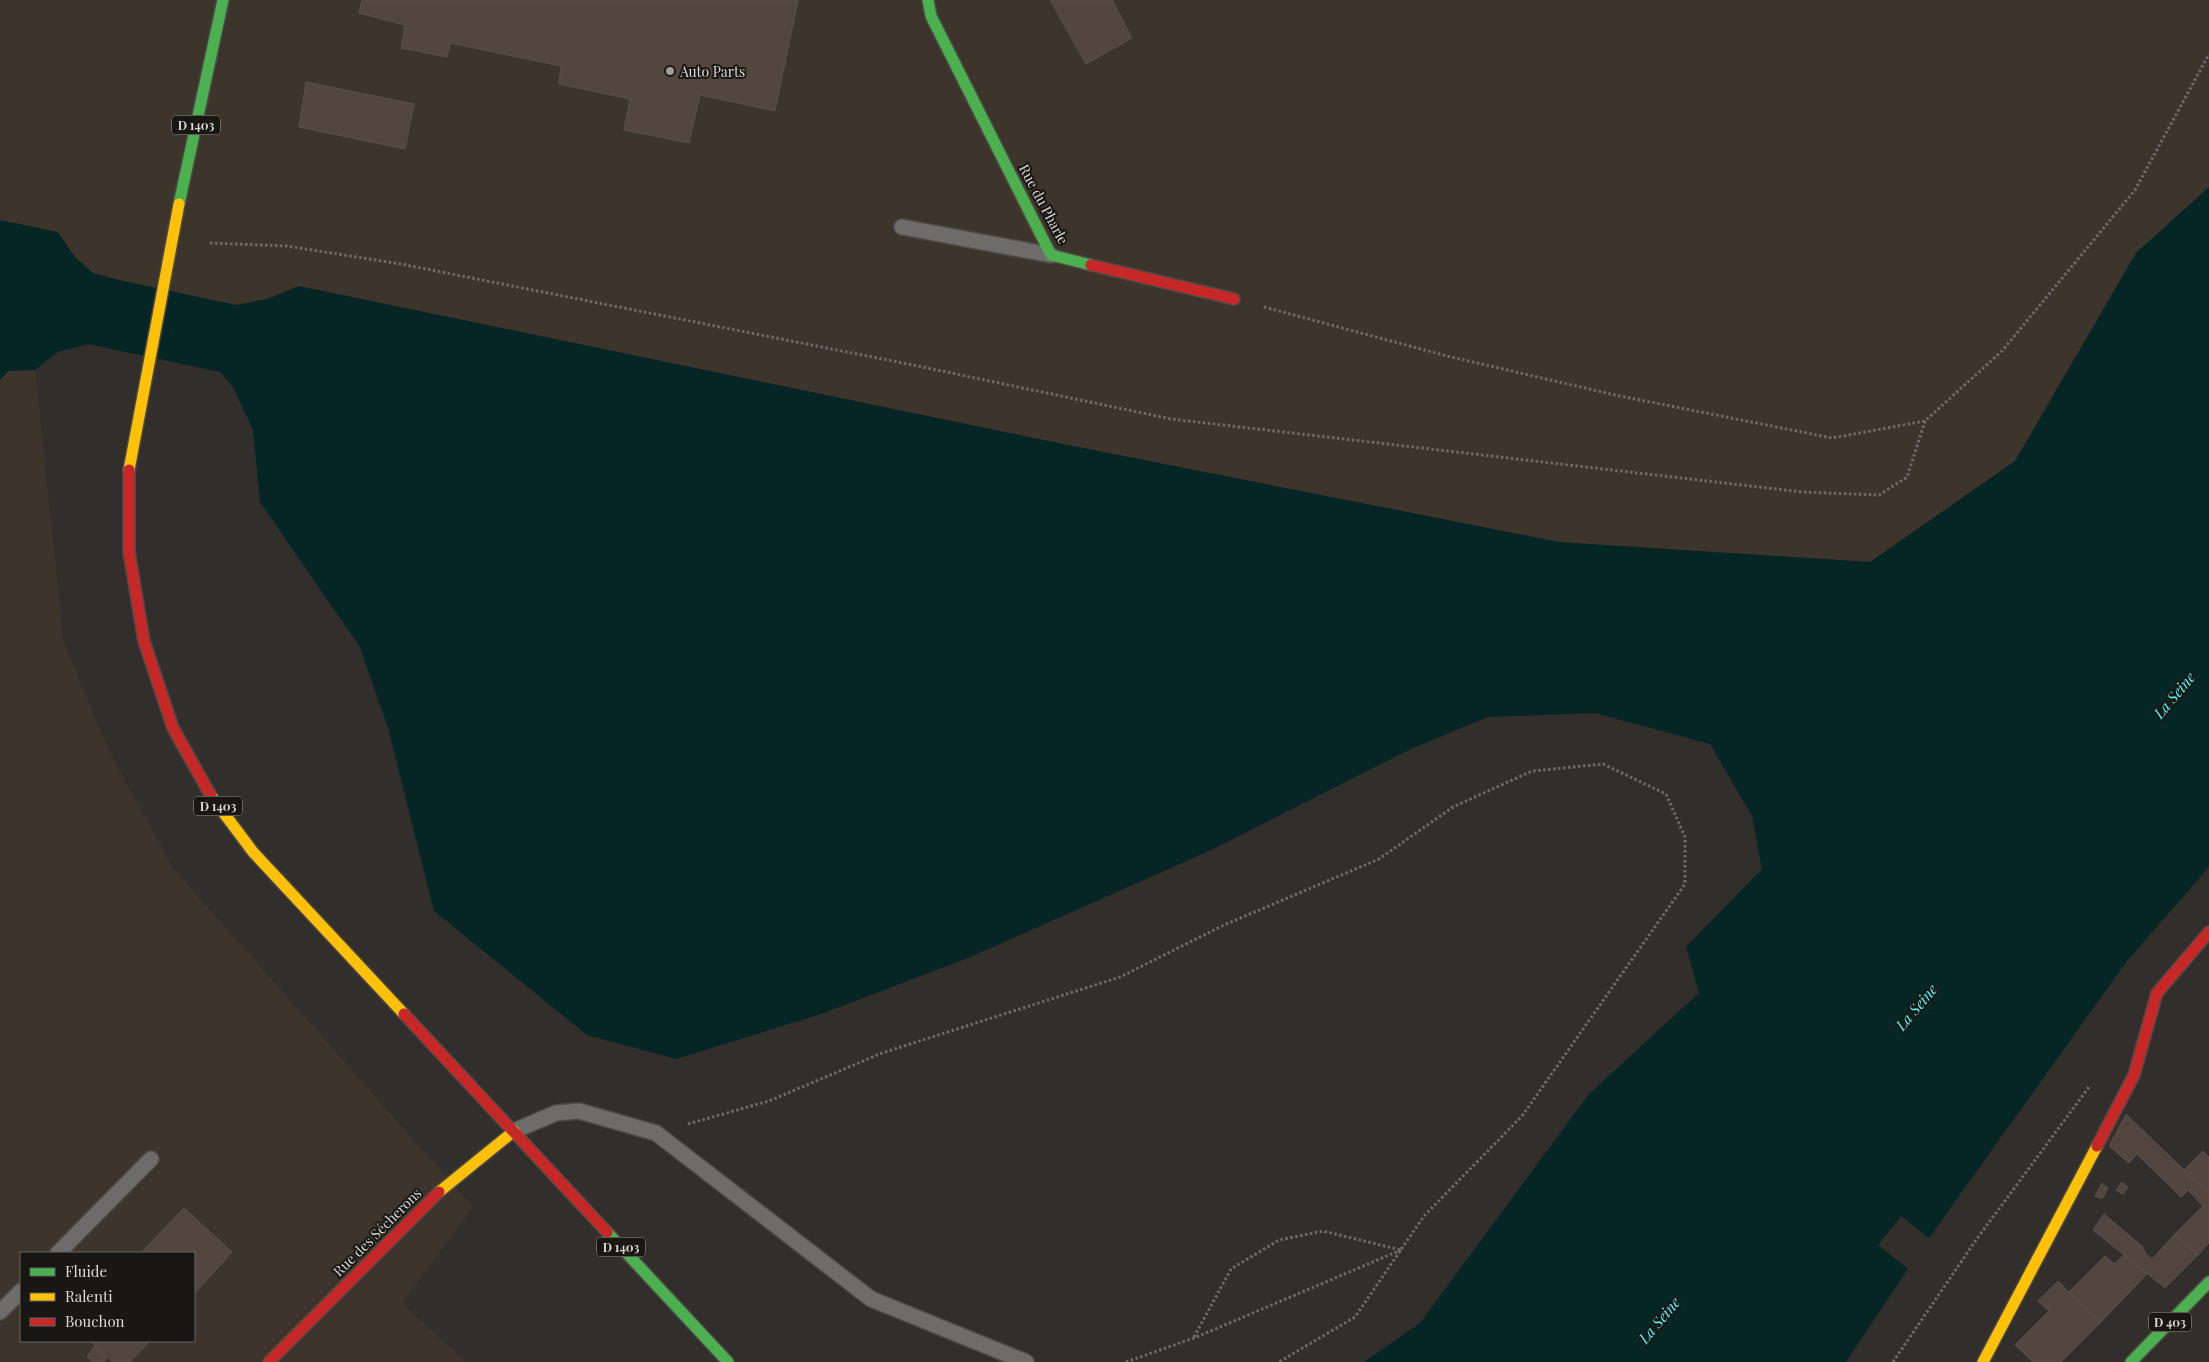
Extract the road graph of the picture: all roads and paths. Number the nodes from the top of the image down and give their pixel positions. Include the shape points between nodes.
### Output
1 (222, 0) edge
2 (928, 0) edge
3 (2209, 54) edge
4 (902, 227) dead end
5 (210, 242) dead end
6 (1051, 255) junction
7 (1234, 299) joint
8 (1926, 421) junction
9 (2209, 932) edge
10 (2093, 1081) dead end
11 (514, 1132) junction
12 (656, 1133) junction
13 (151, 1159) dead end
14 (1401, 1250) junction
15 (59, 1252) edge
16 (2209, 1282) edge
17 (20, 1292) edge
18 (0, 1312) edge
19 (1194, 1338) junction
20 (269, 1362) edge
21 (728, 1362) edge
22 (1026, 1362) edge
23 (1126, 1362) edge
24 (1279, 1362) edge
25 (1893, 1362) edge
26 (1983, 1362) edge
27 (2132, 1362) edge

1 - 11 main road, D 1403 via 169,250 129,472 129,552 144,641 173,728 210,795 253,852
2 - 6 main road, Rue du Pharle via 931,16
3 - 8 path via 2135,190 2002,351
4 - 6 lane
5 - 8 path via 287,246 401,264 1170,419 1802,492 1879,495 1907,477
6 - 7 main road, Rue du Pharle
7 - 8 path via 1447,356 1615,395 1832,438
9 - 26 main road via 2157,993 2134,1075
10 - 25 path via 1976,1240
11 - 12 lane via 556,1113 579,1112
11 - 20 main road, Rue des Sécherons via 448,1182
11 - 21 main road, D 1403
12 - 14 path via 769,1101 882,1053 1120,977 1224,926 1379,859 1453,807 1532,771 1603,764 1666,794 1685,837 1685,884 1522,1116 1424,1216
12 - 22 lane via 871,1299
13 - 15 lane
14 - 19 path
14 - 19 path via 1323,1231 1279,1240 1231,1269
14 - 24 path via 1355,1317
16 - 27 main road, D 403
17 - 18 lane
19 - 23 path

